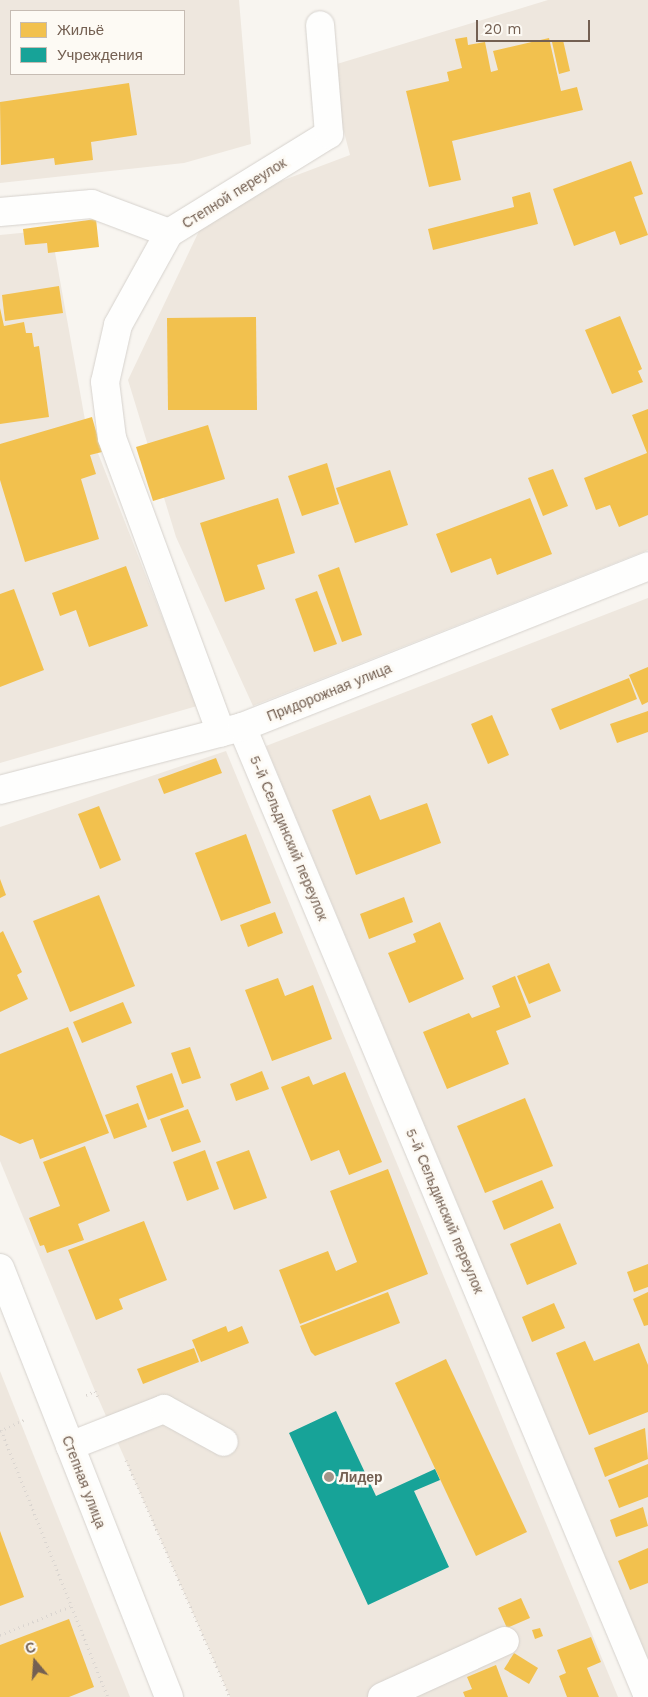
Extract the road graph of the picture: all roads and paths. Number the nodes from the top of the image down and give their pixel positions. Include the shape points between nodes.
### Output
1 (320, 25) dead end
2 (0, 212) edge
3 (168, 233) junction
4 (648, 566) edge
5 (231, 730) junction
6 (0, 790) edge
7 (0, 1268) edge
8 (96, 1392) dead end
9 (1, 1430) dead end
10 (113, 1430) junction
11 (224, 1442) dead end
12 (70, 1446) junction
13 (74, 1605) junction
14 (0, 1635) edge
15 (505, 1641) dead end
16 (648, 1696) edge
17 (108, 1697) edge
18 (169, 1697) edge
19 (230, 1697) edge
20 (382, 1697) edge

1 - 3 street, Степной переулок via 329,134
2 - 3 street, Степной переулок via 92,204
3 - 5 street, 5-й Сельдинский переулок via 118,325 105,382 112,438
4 - 5 street, Придорожная улица
5 - 6 street, Придорожная улица
5 - 16 street, 5-й Сельдинский переулок
7 - 12 street, Степная улица
8 - 10 path
9 - 13 path
10 - 11 street via 164,1409
10 - 12 street
10 - 19 path
12 - 18 street, Степная улица
13 - 14 path
13 - 17 path
15 - 20 street

